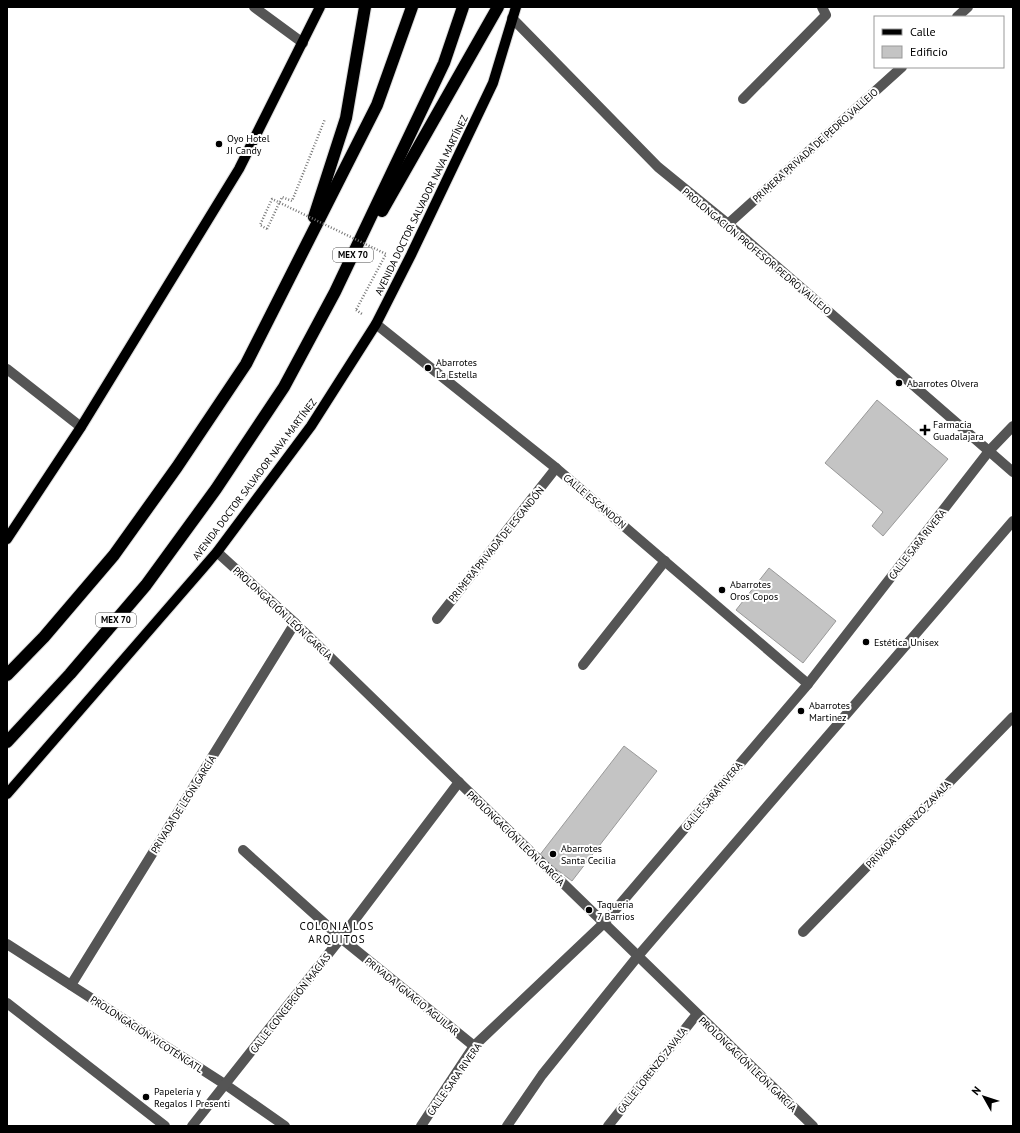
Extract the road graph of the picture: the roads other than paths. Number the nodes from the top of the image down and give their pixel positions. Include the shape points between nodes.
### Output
1 (254, 7) edge
2 (320, 7) edge
3 (365, 7) edge
4 (412, 7) edge
5 (463, 7) edge
6 (498, 7) edge
7 (516, 7) edge
8 (822, 7) edge
9 (968, 7) edge
10 (958, 16) edge
11 (512, 18) junction
12 (303, 43) junction
13 (901, 68) edge
14 (743, 99) dead end
15 (728, 224) junction
16 (302, 254) junction
17 (336, 292) junction
18 (376, 324) junction
19 (7, 369) edge
20 (1013, 426) edge
21 (81, 427) junction
22 (989, 451) junction
23 (556, 468) junction
24 (1013, 472) edge
25 (1013, 521) edge
26 (7, 539) edge
27 (217, 552) junction
28 (665, 561) junction
29 (437, 619) dead end
30 (295, 623) junction
31 (584, 665) dead end
32 (7, 675) edge
33 (808, 684) junction
34 (1013, 717) edge
35 (7, 742) edge
36 (23, 776) junction
37 (459, 782) junction
38 (7, 785) edge
39 (7, 794) edge
40 (242, 850) dead end
41 (604, 923) junction
42 (803, 932) dead end
43 (341, 938) junction
44 (7, 944) edge
45 (638, 956) junction
46 (71, 985) junction
47 (7, 1003) edge
48 (697, 1014) junction
49 (474, 1046) junction
50 (226, 1085) junction
51 (806, 1124) edge
52 (165, 1126) edge
53 (192, 1126) edge
54 (285, 1126) edge
55 (421, 1126) edge
56 (507, 1126) edge
57 (608, 1126) edge

1 - 12 street
2 - 12 main road
3 - 16 highway via 346,118
4 - 16 highway via 377,105
5 - 17 highway, MEX 70 via 444,63
6 - 17 highway
7 - 11 main road, AVENIDA DOCTOR SALVADOR NAVA MARTÍNEZ
8 - 14 street via 826,15
9 - 10 street
11 - 15 street, PROLONGACIÓN PROFESOR PEDRO VALLEJO via 658,167
11 - 18 main road, AVENIDA DOCTOR SALVADOR NAVA MARTÍNEZ via 493,83
12 - 21 main road via 239,168
13 - 15 street, PRIMERA PRIVADA DE PEDRO VALLEJO
15 - 22 street, PROLONGACIÓN PROFESOR PEDRO VALLEJO
16 - 32 highway via 246,364 177,466 114,555
17 - 35 highway, MEX 70 via 284,387 216,489 146,585 70,674
18 - 23 street, CALLE ESCANDÓN
18 - 27 main road, AVENIDA DOCTOR SALVADOR NAVA MARTÍNEZ via 311,426
19 - 21 street
20 - 22 street, CALLE SARA RIVERA
21 - 26 main road
22 - 24 street, PROLONGACIÓN PROFESOR PEDRO VALLEJO
22 - 33 street, CALLE SARA RIVERA
23 - 28 street, CALLE ESCANDÓN
23 - 29 street, PRIMERA PRIVADA DE ESCANDÓN
25 - 45 street
27 - 30 street, PROLONGACIÓN LEÓN GARCÍA
27 - 36 main road, AVENIDA DOCTOR SALVADOR NAVA MARTÍNEZ
28 - 31 street
28 - 33 street, CALLE ESCANDÓN
30 - 37 street, PROLONGACIÓN LEÓN GARCÍA
30 - 46 street, PRIVADA DE LEÓN GARCÍA
33 - 41 street, CALLE SARA RIVERA
34 - 42 street, PRIVADA LORENZO ZAVALA
36 - 38 main road
36 - 39 main road, AVENIDA DOCTOR SALVADOR NAVA MARTÍNEZ
37 - 41 street, PROLONGACIÓN LEÓN GARCÍA
37 - 43 street, CALLE CONCEPCIÓN MACÍAS
40 - 43 street, PRIVADA IGNACIO AGUILAR
41 - 45 street, PROLONGACIÓN LEÓN GARCÍA
41 - 49 street, CALLE SARA RIVERA
43 - 49 street, PRIVADA IGNACIO AGUILAR
43 - 50 street, CALLE CONCEPCIÓN MACÍAS
44 - 46 street, PROLONGACIÓN XICOTÉNCATL
45 - 48 street, PROLONGACIÓN LEÓN GARCÍA
45 - 56 street via 542,1075
46 - 50 street, PROLONGACIÓN XICOTÉNCATL
47 - 52 street
48 - 51 street, PROLONGACIÓN LEÓN GARCÍA
48 - 57 street, CALLE LORENZO ZAVALA
49 - 55 street, CALLE SARA RIVERA
50 - 53 street, CALLE CONCEPCIÓN MACÍAS
50 - 54 street, PROLONGACIÓN XICOTÉNCATL

